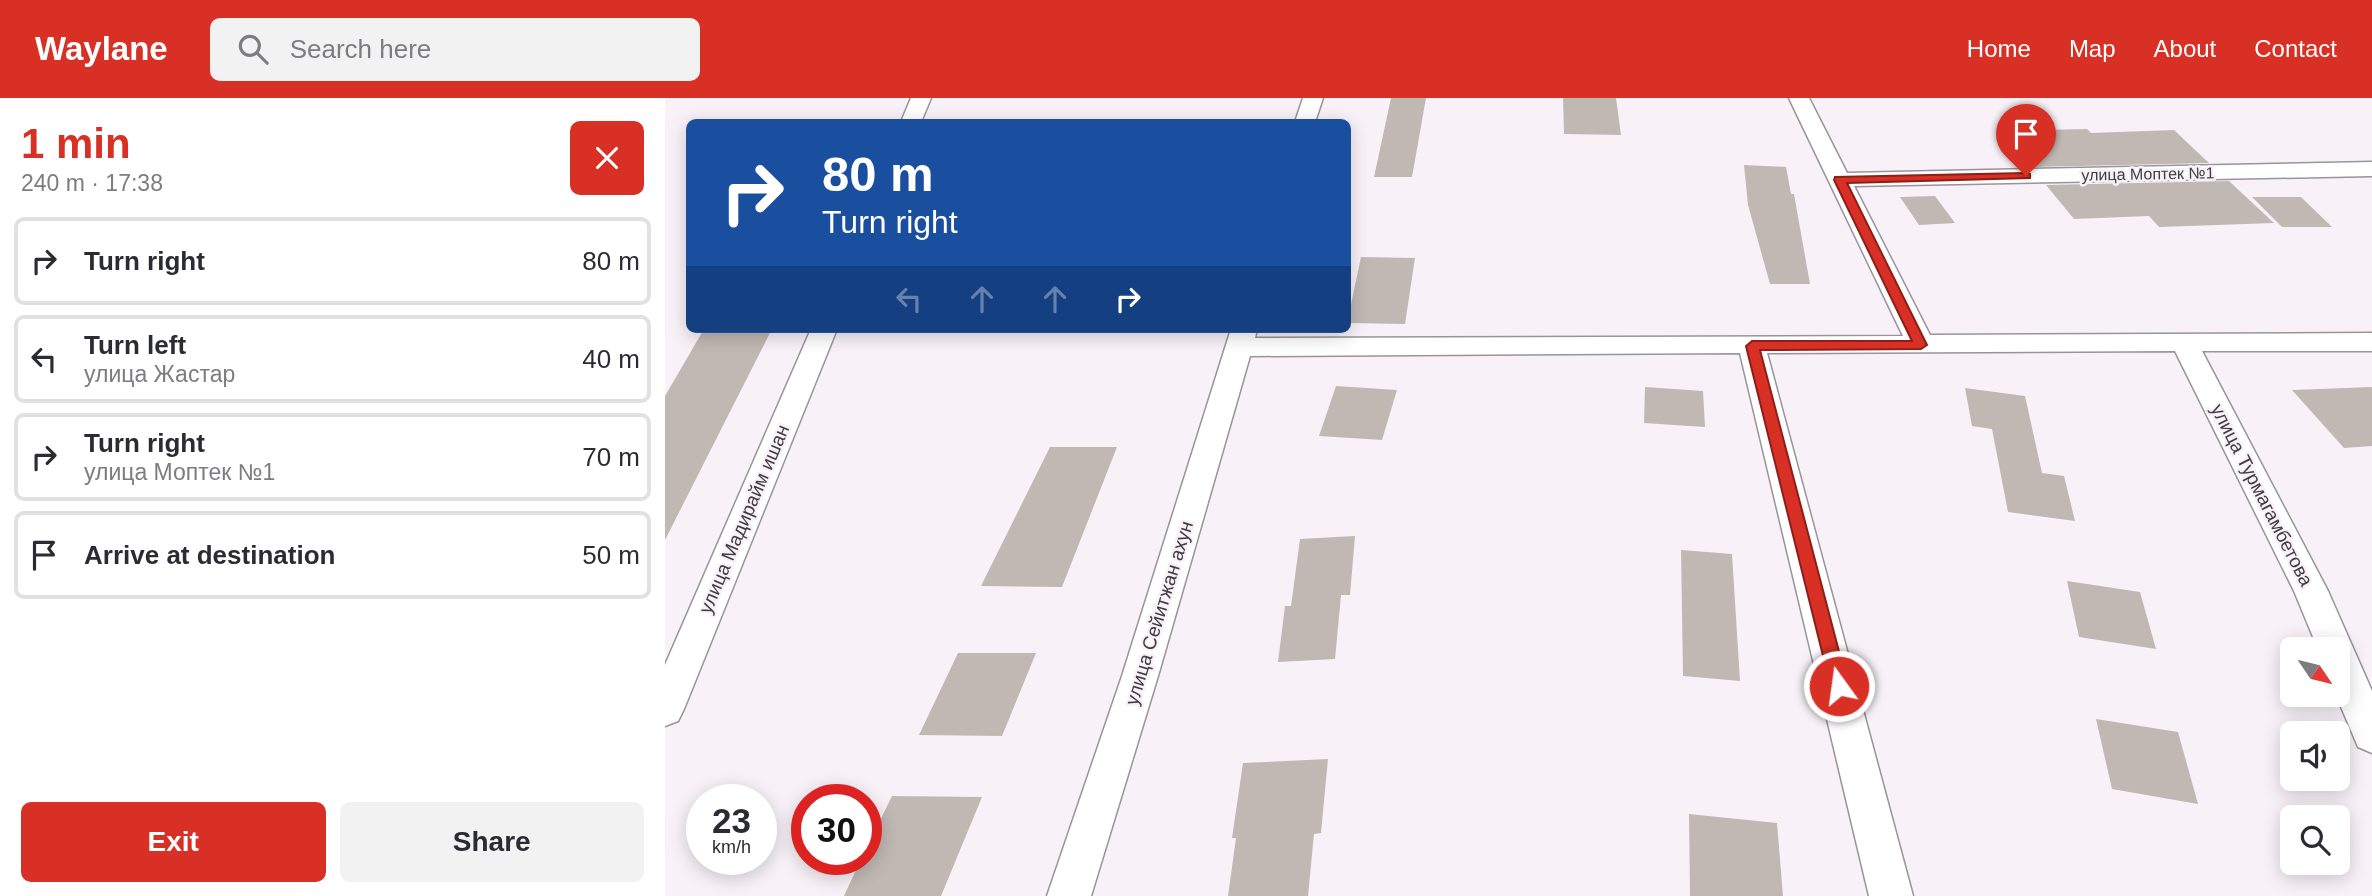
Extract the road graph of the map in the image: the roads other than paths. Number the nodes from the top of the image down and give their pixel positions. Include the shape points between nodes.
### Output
1 (921, 98) edge
2 (1313, 98) edge
3 (1799, 98) edge
4 (912, 119) edge
5 (1306, 119) edge
6 (2372, 169) edge
7 (1839, 180) junction
8 (822, 333) edge
9 (1241, 338) edge
10 (2372, 342) edge
11 (2184, 343) junction
12 (1921, 345) junction
13 (1752, 346) junction
14 (2331, 637) edge
15 (2350, 684) edge
16 (665, 709) edge
17 (2372, 736) edge
18 (1069, 896) edge
19 (1891, 896) edge

1 - 4 street
2 - 5 street
3 - 7 street
6 - 7 street, улица Моптек №1
7 - 12 street
8 - 16 street, улица Мадирайм ишан
9 - 13 street
9 - 18 street, улица Сейитжан ахун
10 - 11 street
11 - 12 street
11 - 14 street, улица Турмагамбетова
12 - 13 street
13 - 19 street
15 - 17 street

